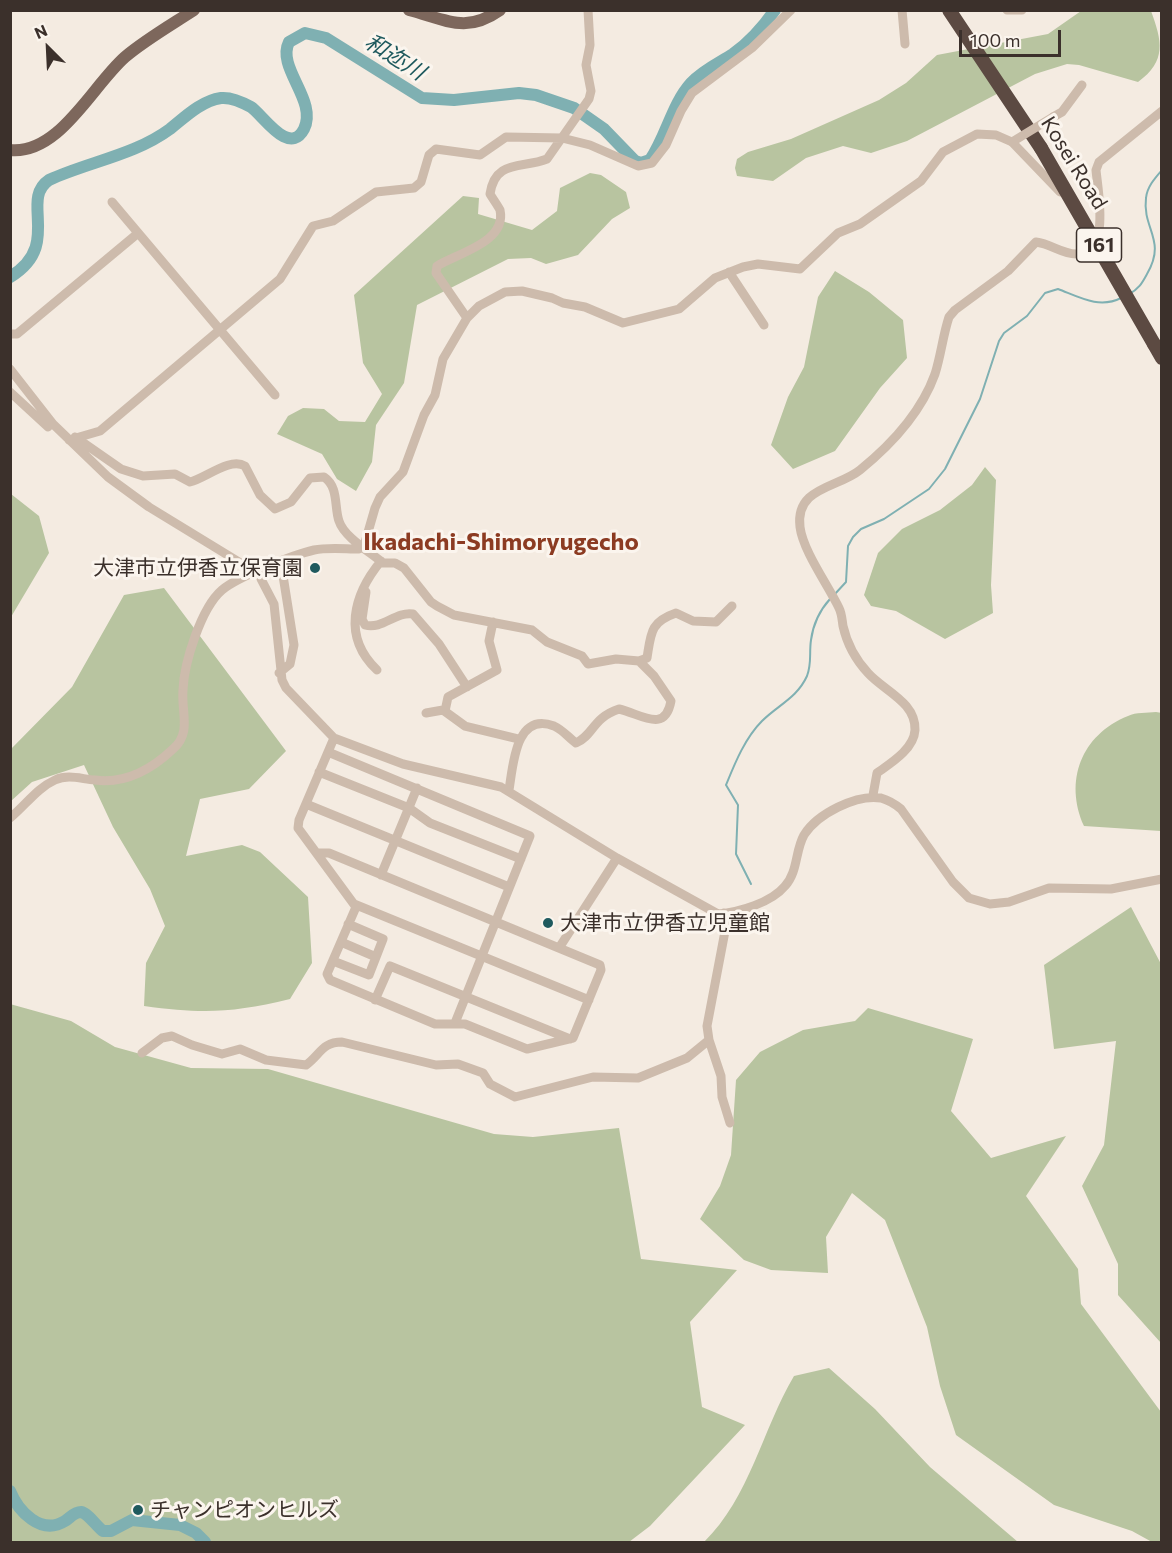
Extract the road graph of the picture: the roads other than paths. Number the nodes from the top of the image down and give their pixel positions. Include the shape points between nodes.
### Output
1 (194, 10) edge
2 (410, 10) edge
3 (500, 10) edge
4 (588, 10) edge
5 (791, 10) edge
6 (902, 10) edge
7 (949, 10) edge
8 (1007, 10) edge
9 (1022, 10) edge
10 (905, 44) dead end
11 (1082, 85) dead end
12 (1161, 111) edge
13 (562, 138) junction
14 (1012, 142) junction
15 (10, 150) edge
16 (112, 202) dead end
17 (136, 234) junction
18 (1093, 250) junction
19 (729, 272) junction
20 (467, 318) junction
21 (764, 325) dead end
22 (219, 332) junction
23 (10, 334) edge
24 (1159, 352) edge
25 (10, 369) edge
26 (10, 392) edge
27 (275, 395) dead end
28 (69, 439) junction
29 (364, 546) junction
30 (381, 561) junction
31 (239, 562) tunnel mouth
32 (281, 563) junction
33 (261, 579) tunnel mouth
34 (363, 589) junction
35 (732, 606) dead end
36 (493, 622) junction
37 (639, 661) junction
38 (377, 670) dead end
39 (279, 673) junction
40 (467, 687) junction
41 (446, 711) junction
42 (426, 713) dead end
43 (334, 738) junction
44 (519, 739) junction
45 (328, 752) junction
46 (319, 772) junction
47 (417, 788) junction
48 (509, 790) junction
49 (873, 795) dead end
50 (306, 804) junction
51 (409, 808) junction
52 (10, 818) edge
53 (395, 840) junction
54 (317, 853) junction
55 (617, 858) junction
56 (521, 859) junction
57 (381, 874) junction
58 (1161, 879) edge
59 (510, 886) junction
60 (354, 904) junction
61 (724, 913) junction
62 (495, 922) junction
63 (348, 924) junction
64 (341, 942) junction
65 (559, 948) junction
66 (482, 956) junction
67 (376, 957) junction
68 (333, 961) junction
69 (465, 997) junction
70 (375, 1000) junction
71 (589, 1000) junction
72 (455, 1023) junction
73 (570, 1039) junction
74 (709, 1040) junction
75 (142, 1053) dead end
76 (730, 1123) dead end

1 - 15 main road via 125,57 46,142
2 - 3 main road via 467,25 487,20
4 - 13 street via 590,45 585,65 590,99
5 - 13 street via 752,48 692,93 666,145 652,163 638,166 590,145
6 - 10 street
7 - 24 highway, Kosei Road / 161, bridge via 1041,148
8 - 9 street
11 - 14 street, bridge via 1062,112
12 - 18 street via 1099,162 1096,170 1100,229
13 - 20 street via 547,159 515,165 498,173 490,194 500,209 500,224 494,236 437,266 436,273
13 - 22 street via 506,136 480,155 436,149 429,155 421,182 414,188 376,192 333,221 313,226 280,279
14 - 18 street via 1058,187
14 - 19 street via 986,133 951,146 921,181 860,224 838,233 800,269 758,264
16 - 17 street
17 - 22 street
17 - 23 street via 17,334
18 - 49 street via 1084,255 1073,254 1036,242 1008,271 955,310 949,316 934,374 897,436 858,471 812,494 804,503 800,513 803,537 841,611 854,656 909,709 914,719 914,738 877,773
19 - 20 street via 715,278 679,309 623,323 585,307 522,291 505,292 479,306
19 - 21 street
20 - 29 street via 443,359 435,395 404,472 380,497
22 - 27 street
22 - 28 street via 100,431
25 - 28 street
26 - 28 street
28 - 29 street via 121,469 143,476 175,474 190,482 240,463 260,495 275,509 291,502 310,478 324,477 332,485 340,524
28 - 31 street via 126,491
29 - 30 street
29 - 32 street via 315,550
30 - 34 street
30 - 36 street via 404,568 437,606 454,615
32 - 39 street via 294,645 290,664
32 - 52 street via 230,584 212,602 184,674 185,732 174,748 148,768 122,778 55,780
33 - 39 street via 274,604
34 - 38 street via 353,623 367,660
34 - 40 street via 365,625 378,626 406,613 413,614 439,644
35 - 37 street via 716,622 693,621 676,613 660,618 651,631 647,658
36 - 37 street via 532,630 547,642 582,656 588,664 616,658
36 - 40 street via 489,641 497,669
37 - 44 street via 671,701 662,719 655,721 619,709 596,721 583,740 576,743 555,727 544,724 533,726
39 - 43 street via 286,688
40 - 41 street via 448,697
41 - 42 street
41 - 44 street via 465,726
43 - 45 street
43 - 48 street via 403,764
44 - 48 street
45 - 46 street
45 - 47 street
46 - 50 street
46 - 51 street
47 - 51 street
47 - 56 street via 530,836
48 - 55 street
50 - 53 street
50 - 54 street via 298,828
51 - 53 street
51 - 56 street via 430,824
53 - 57 street
53 - 59 street
54 - 57 street via 329,853
54 - 60 street
55 - 61 street via 709,911
55 - 65 street
56 - 59 street
57 - 62 street
58 - 61 street via 1111,889 1049,888 1009,902 978,903 960,891 901,809 881,799 866,799 824,816 813,825 800,844 795,867 784,888 761,902
59 - 62 street
60 - 63 street
60 - 66 street
61 - 74 street via 726,926 707,1026
62 - 65 street
62 - 66 street
63 - 64 street
63 - 67 street via 383,939
64 - 67 street
64 - 68 street
65 - 71 street via 600,965
66 - 69 street
66 - 71 street
67 - 68 street via 369,975
68 - 70 street via 327,974 330,980
69 - 70 street via 390,966
69 - 72 street
69 - 73 street
70 - 72 street via 435,1024
71 - 73 street
72 - 73 street via 527,1049
74 - 75 street via 687,1058 638,1078 593,1077 515,1097 490,1084 483,1073 458,1064 436,1065 342,1042 322,1047 306,1065 266,1060 240,1049 222,1054 172,1036 162,1038
74 - 76 street

